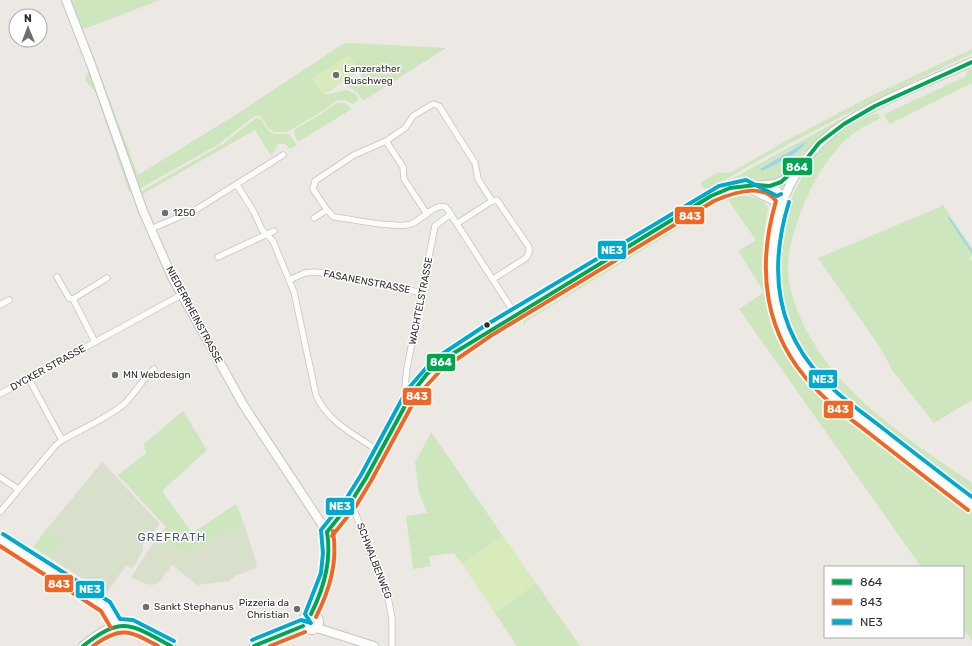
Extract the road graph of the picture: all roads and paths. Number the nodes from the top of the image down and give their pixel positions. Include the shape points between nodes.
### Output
1 (66, 0) edge
2 (972, 62) edge
3 (386, 141) junction
4 (283, 155) dead end
5 (808, 157) junction
6 (237, 185) junction
7 (763, 185) junction
8 (745, 186) junction
9 (783, 200) junction
10 (492, 201) junction
11 (327, 210) junction
12 (427, 214) junction
13 (451, 214) junction
14 (314, 218) dead end
15 (458, 223) junction
16 (151, 229) junction
17 (274, 231) dead end
18 (266, 235) junction
19 (218, 257) dead end
20 (57, 277) dead end
21 (107, 278) dead end
22 (493, 278) junction
23 (289, 280) junction
24 (422, 293) junction
25 (181, 295) junction
26 (9, 300) dead end
27 (73, 300) junction
28 (0, 305) edge
29 (515, 314) junction
30 (95, 342) junction
31 (154, 369) dead end
32 (29, 379) junction
33 (412, 393) junction
34 (0, 394) edge
35 (62, 440) junction
36 (380, 452) junction
37 (0, 477) edge
38 (18, 489) junction
39 (351, 502) junction
40 (972, 505) edge
41 (0, 512) edge
42 (327, 532) junction
43 (0, 539) edge
44 (311, 614) junction
45 (116, 625) junction
46 (303, 626) junction
47 (317, 628) junction
48 (83, 646) edge
49 (171, 646) edge
50 (254, 646) edge
51 (374, 646) edge
52 (392, 646) edge

1 - 16 main road, NIEDERRHEINSTRASSE
2 - 5 main road via 857,116 831,133
3 - 10 street via 407,126 413,116 430,104 436,104 475,162 478,178
3 - 11 street via 354,155 315,181 313,189
3 - 12 street via 403,167 404,179
4 - 6 street
5 - 7 main road via 781,182 770,186
5 - 9 main road
6 - 16 street via 197,210
6 - 18 street
7 - 8 main road
7 - 9 main road via 776,191
8 - 9 main road via 777,202
8 - 29 main road via 730,188 711,196
9 - 40 main road via 772,244 771,283 780,322 796,356 834,398
10 - 15 street
10 - 22 street via 500,202 529,250 526,258
11 - 12 street via 334,217 398,225 411,224
11 - 14 street
12 - 13 street via 441,206 446,207
13 - 15 street
13 - 24 street, WACHTELSTRASSE via 436,226
15 - 22 street
16 - 25 main road, NIEDERRHEINSTRASSE
17 - 18 street
18 - 19 street
18 - 23 street via 273,241
20 - 27 street, DYCKER STRASSE via 69,298
21 - 27 street
22 - 29 street
23 - 24 street, FASANENSTRASSE via 315,272 361,278
23 - 36 street via 299,308 319,403 333,420
24 - 33 street, WACHTELSTRASSE via 405,384 406,389
25 - 30 street, DYCKER STRASSE
25 - 42 main road, NIEDERRHEINSTRASSE via 244,406
26 - 28 street
27 - 30 street, DYCKER STRASSE
29 - 33 main road via 449,356 427,374
30 - 32 street, DYCKER STRASSE
31 - 35 street via 142,380 123,406
32 - 34 street, DYCKER STRASSE
32 - 35 street
33 - 36 main road
35 - 38 street
36 - 39 main road
37 - 38 street
38 - 41 street
39 - 42 main road
39 - 52 street, SCHWALBENWEG via 389,602
42 - 44 main road, NIEDERRHEINSTRASSE via 330,542 329,566
43 - 45 street via 106,607
44 - 46 main road via 304,618
44 - 47 main road via 318,619
45 - 48 main road
45 - 49 main road via 131,626
46 - 47 main road via 310,630
46 - 50 main road
47 - 51 main road

